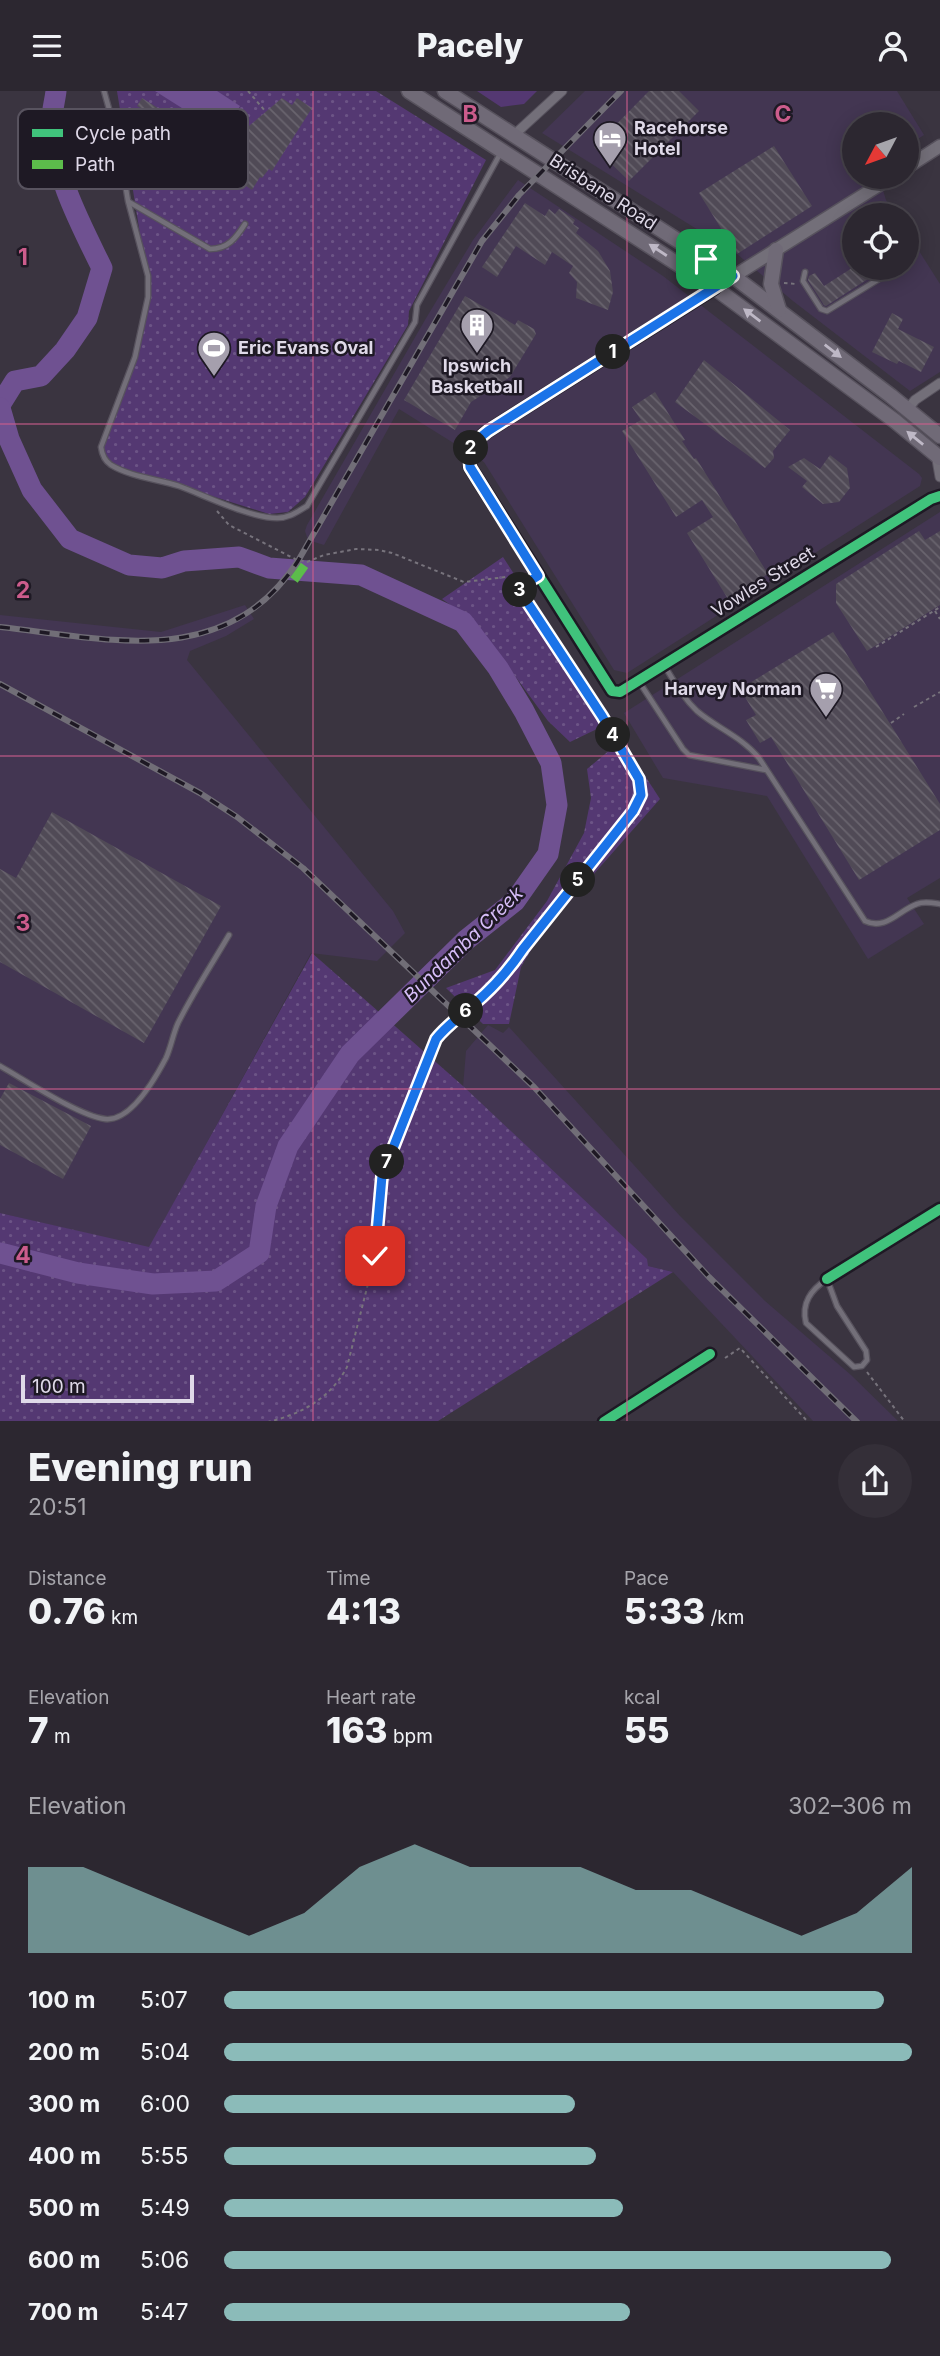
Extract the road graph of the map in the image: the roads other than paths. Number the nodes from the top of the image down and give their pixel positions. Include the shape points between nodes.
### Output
1 (104, 91) edge
2 (409, 91) edge
3 (446, 91) edge
4 (562, 91) edge
5 (109, 109) edge
6 (514, 135) junction
7 (940, 146) edge
8 (502, 150) junction
9 (919, 160) edge
10 (126, 189) edge
11 (873, 189) edge
12 (128, 201) junction
13 (245, 224) dead end
14 (776, 250) junction
15 (805, 272) dead end
16 (733, 276) junction
17 (877, 280) edge
18 (715, 288) junction
19 (779, 310) junction
20 (940, 383) edge
21 (908, 409) junction
22 (940, 436) edge
23 (938, 456) edge
24 (940, 477) edge
25 (940, 482) edge
26 (935, 497) edge
27 (664, 664) junction
28 (638, 680) junction
29 (767, 770) junction
30 (940, 904) edge
31 (229, 935) dead end
32 (0, 1066) edge
33 (940, 1209) edge
34 (827, 1279) junction
35 (710, 1354) dead end
36 (606, 1421) edge

1 - 5 lane
2 - 8 main road, Brisbane Road
3 - 6 main road, Brisbane Road
4 - 6 street
6 - 16 main road, Brisbane Road
7 - 9 main road
8 - 12 lane via 417,305 415,322 307,506 278,518 119,469 102,453 135,357 148,297 148,276
18 -> 8 main road, Brisbane Road
10 - 12 lane
11 - 14 main road
12 - 13 lane via 210,249 229,244
14 - 16 main road
14 - 19 main road via 771,284
15 - 17 lane via 804,283 827,311
16 - 18 main road
16 - 19 main road, Brisbane Road
23 -> 18 main road, Brisbane Road
18 - 28 street, Vowles Street via 475,441 468,453 470,467 612,691 620,692
19 -> 21 main road, Brisbane Road
20 - 21 street
21 - 22 main road, Brisbane Road
23 - 24 street
25 - 26 street, Vowles Street
26 - 27 street, Vowles Street
27 - 28 street, Vowles Street
27 - 29 lane via 696,710 748,746
28 - 29 lane via 689,755
29 - 30 lane via 865,921 881,925 917,904
31 - 32 lane via 177,1025 155,1076 130,1110 118,1118 93,1116
33 - 34 street
34 - 34 lane via 837,1306 866,1351 862,1366 854,1367 806,1323 808,1298
35 - 36 street

